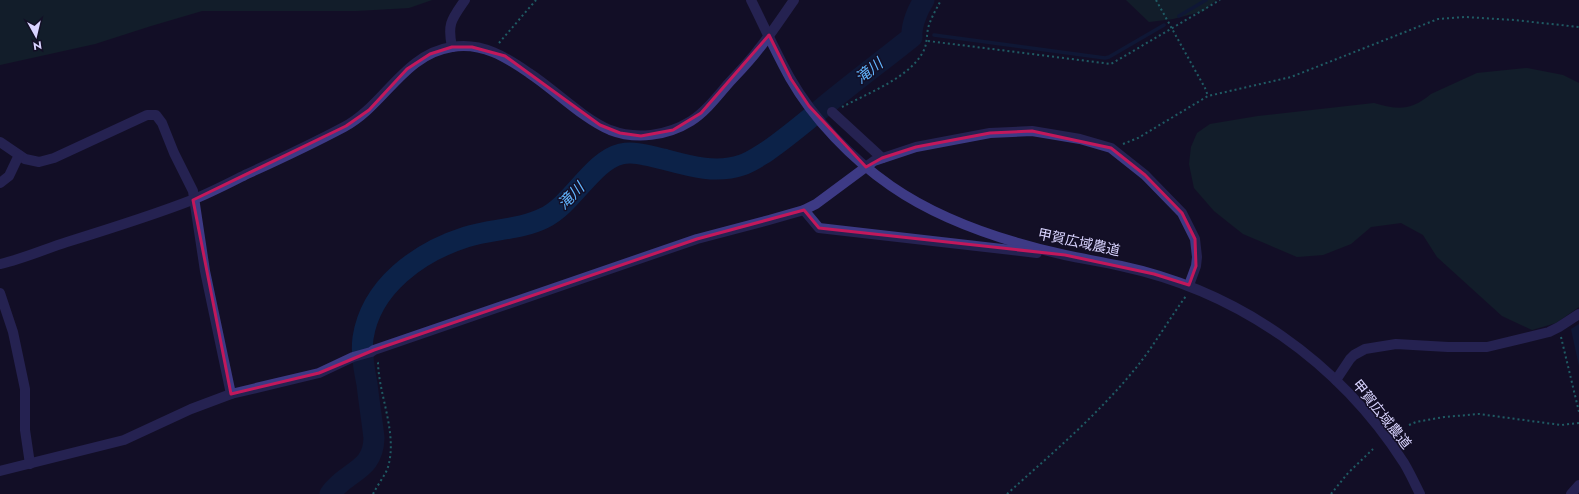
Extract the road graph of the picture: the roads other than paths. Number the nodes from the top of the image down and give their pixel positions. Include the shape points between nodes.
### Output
1 (465, 0) edge
2 (751, 0) edge
3 (794, 0) edge
4 (452, 47) junction
5 (832, 112) road end
6 (0, 142) edge
7 (19, 155) junction
8 (882, 158) junction
9 (0, 183) edge
10 (193, 200) junction
11 (804, 210) junction
12 (1065, 255) junction
13 (0, 264) edge
14 (1191, 286) junction
15 (0, 293) edge
16 (1579, 314) edge
17 (1336, 380) junction
18 (231, 394) junction
19 (30, 464) junction
20 (0, 471) edge
21 (1579, 485) edge
22 (1420, 494) edge
23 (1571, 494) edge

1 - 4 street via 452,20
2 - 12 street, 甲賀広域農道 via 791,79 822,123 867,167 891,186 959,222 989,234
3 - 4 street via 758,50 701,114 673,130 653,135 630,136 600,125 515,63 493,51
4 - 10 street via 430,54 407,69 368,110 346,126
5 - 8 street
6 - 7 street
7 - 9 street via 9,176
7 - 10 street via 39,162 54,158 147,115 156,115 193,191
8 - 11 street
8 - 14 street via 916,147 990,133 1032,131 1080,139 1111,148 1145,175 1182,213 1195,239 1197,257
10 - 13 street
10 - 18 street
11 - 12 street via 819,228
11 - 18 street via 697,239 353,357 319,373
12 - 14 street, 甲賀広域農道 via 1154,274
14 - 17 street, 甲賀広域農道 via 1237,307 1288,339
15 - 19 street via 13,332 25,389 25,430
16 - 17 street via 1559,327 1521,340 1487,347 1396,344 1365,349 1350,359
17 - 22 street, 甲賀広域農道 via 1358,401 1383,432
18 - 19 street via 191,409 124,440
19 - 20 street
21 - 23 street

